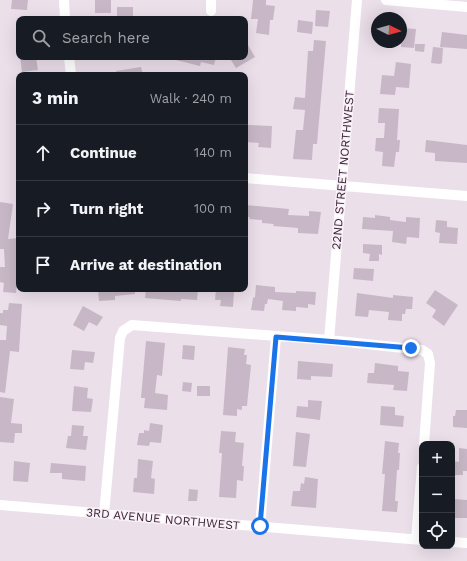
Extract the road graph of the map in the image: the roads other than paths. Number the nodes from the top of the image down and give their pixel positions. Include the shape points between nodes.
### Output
1 (64, 0) edge
2 (211, 0) edge
3 (357, 0) edge
4 (386, 0) edge
5 (467, 6) edge
6 (211, 10) dead end
7 (65, 16) edge
8 (69, 60) edge
9 (71, 72) edge
10 (248, 178) edge
11 (342, 186) junction
12 (467, 196) edge
13 (276, 337) junction
14 (329, 340) junction
15 (424, 441) edge
16 (422, 477) edge
17 (0, 505) edge
18 (420, 513) edge
19 (104, 514) junction
20 (260, 526) junction
21 (419, 540) edge
22 (455, 542) edge
23 (467, 543) edge

1 - 7 street
2 - 6 street
3 - 11 street, 22ND STREET NORTHWEST
4 - 5 street
8 - 9 street
10 - 11 street
11 - 12 street
11 - 14 street, 22ND STREET NORTHWEST
13 - 14 street
13 - 19 street via 139,325 132,325 123,331 119,342
13 - 20 street
14 - 15 street via 411,348 426,352 430,366
16 - 18 street
17 - 19 street, 3RD AVENUE NORTHWEST
19 - 20 street, 3RD AVENUE NORTHWEST
20 - 21 street, 3RD AVENUE NORTHWEST
22 - 23 street

